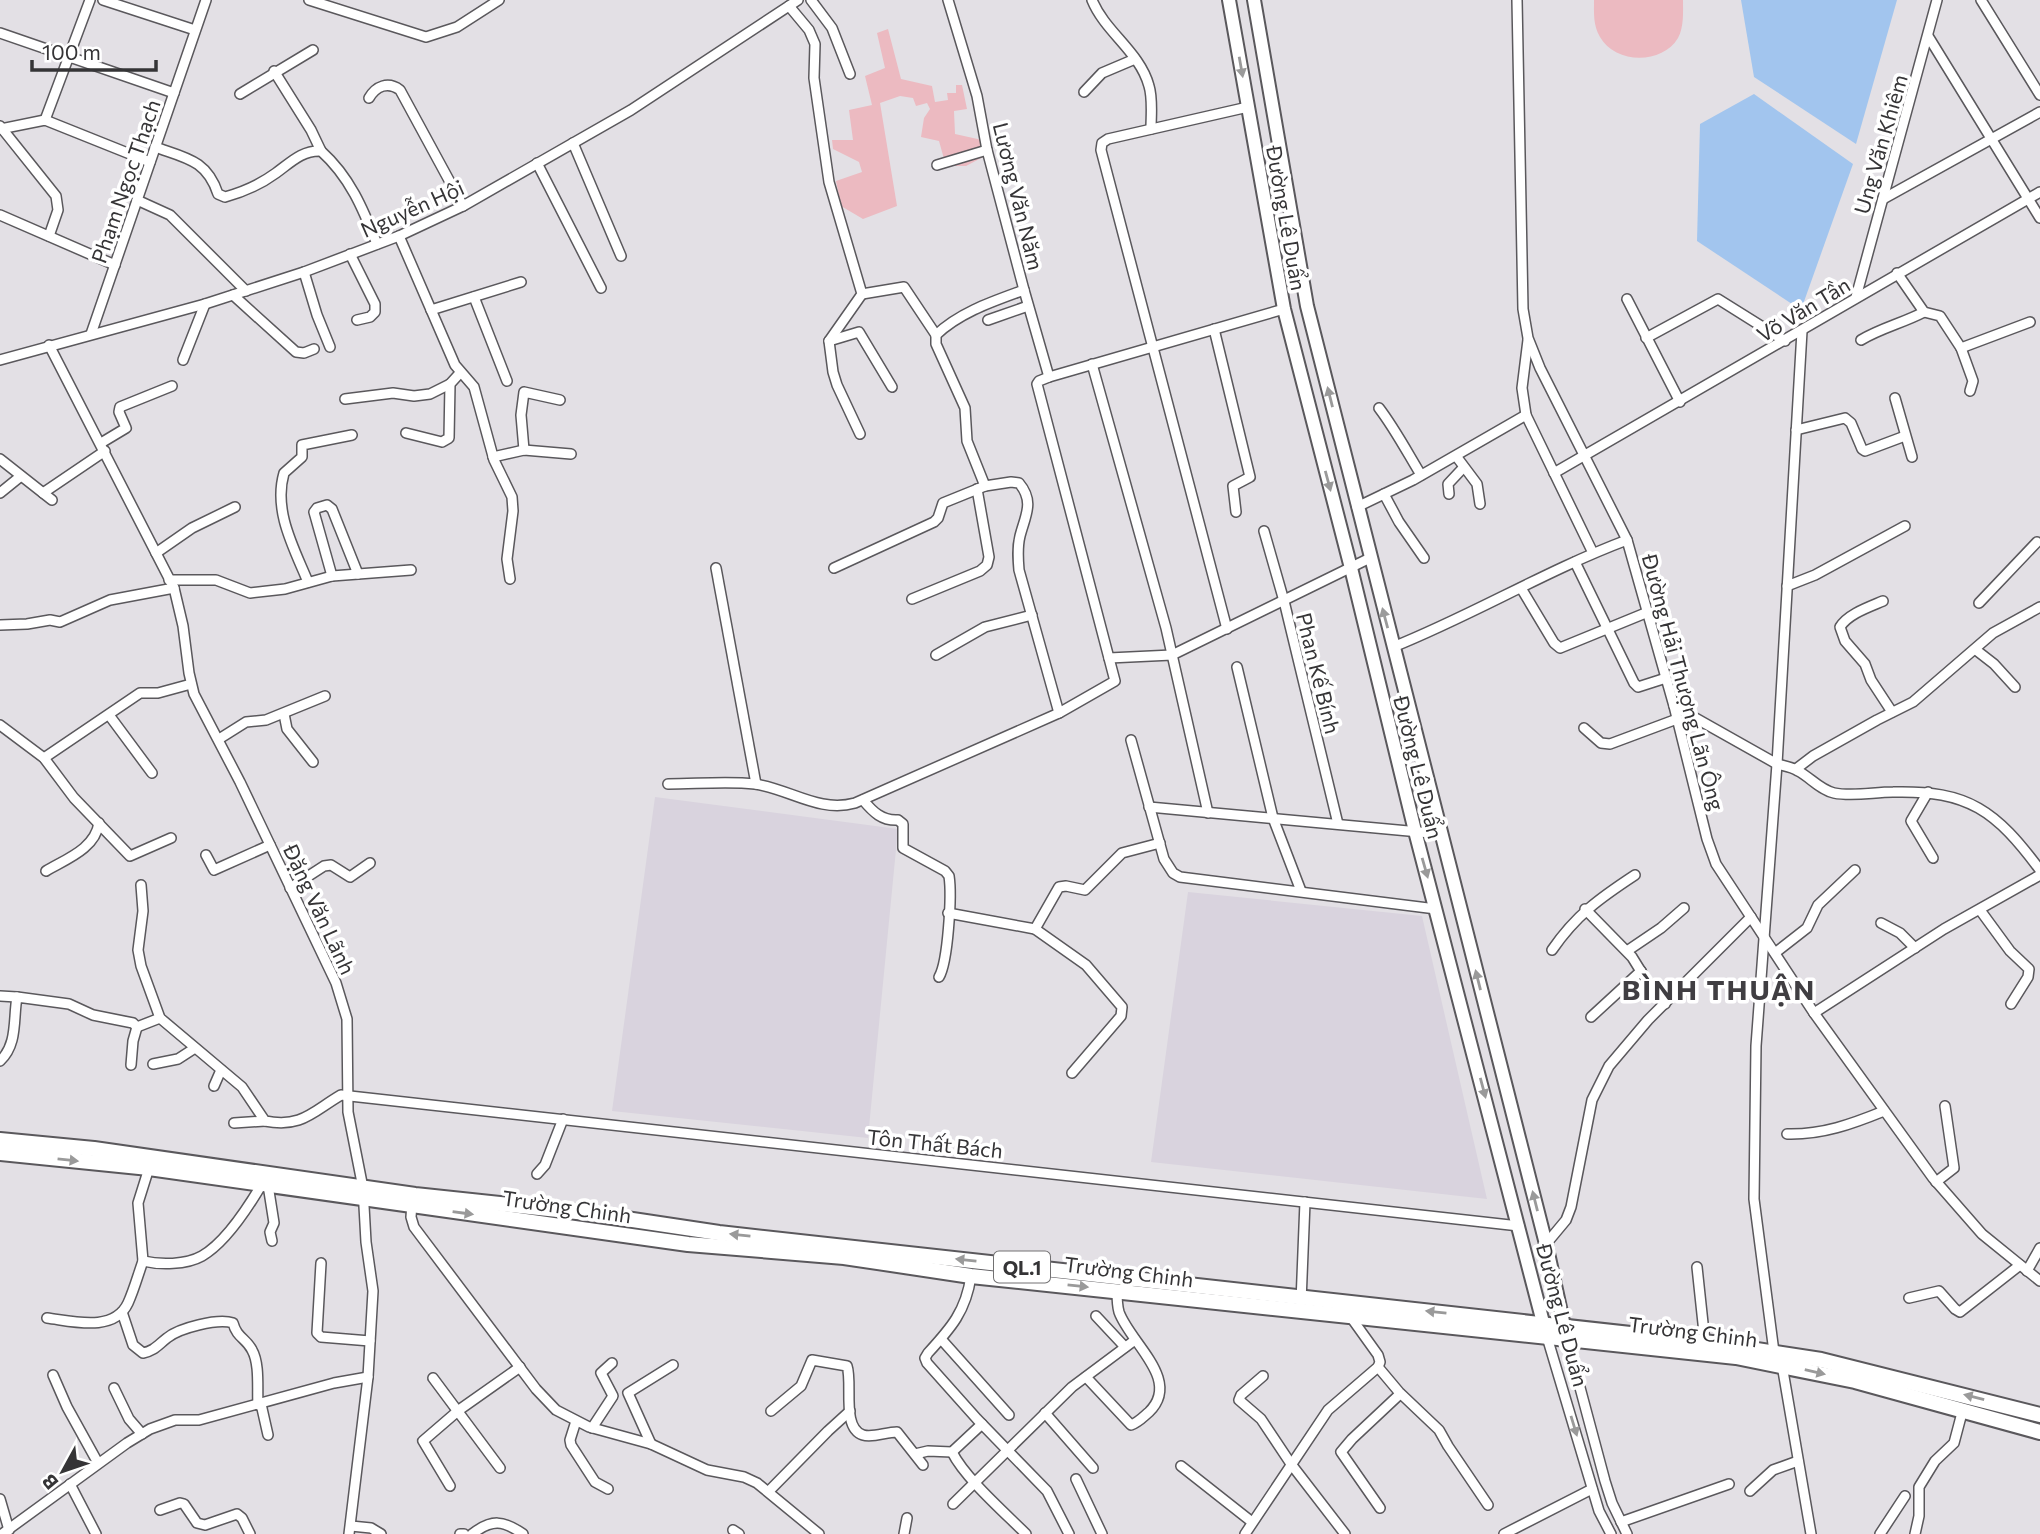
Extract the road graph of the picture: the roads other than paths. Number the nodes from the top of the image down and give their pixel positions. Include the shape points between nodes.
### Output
1 (89, 0) edge
2 (103, 0) edge
3 (206, 0) edge
4 (309, 0) edge
5 (499, 0) edge
6 (798, 0) edge
7 (811, 0) edge
8 (948, 0) edge
9 (1092, 0) edge
10 (1229, 0) edge
11 (1254, 0) edge
12 (1517, 0) edge
13 (1937, 0) edge
14 (1981, 0) edge
15 (789, 6) junction
16 (1258, 17) junction
17 (1233, 23) junction
18 (195, 30) junction
19 (0, 33) edge
20 (1928, 36) junction
21 (313, 50) dead end
22 (68, 58) junction
23 (1135, 59) junction
24 (274, 71) junction
25 (850, 74) dead end
26 (1084, 92) dead end
27 (174, 93) junction
28 (240, 94) dead end
29 (2040, 95) edge
30 (369, 98) dead end
31 (1248, 107) junction
32 (2040, 112) edge
33 (45, 120) junction
34 (1, 128) edge
35 (1151, 129) junction
36 (1993, 139) junction
37 (573, 143) junction
38 (155, 148) junction
39 (987, 150) junction
40 (321, 151) junction
41 (150, 162) junction
42 (537, 163) junction
43 (937, 165) dead end
44 (2040, 192) edge
45 (1883, 199) junction
46 (2028, 199) junction
47 (137, 200) junction
48 (463, 205) junction
49 (0, 215) edge
50 (2040, 218) edge
51 (49, 236) junction
52 (398, 236) junction
53 (377, 244) junction
54 (350, 254) junction
55 (621, 256) dead end
56 (115, 265) junction
57 (304, 272) junction
58 (1897, 273) junction
59 (521, 282) dead end
60 (601, 288) dead end
61 (1024, 290) junction
62 (246, 291) junction
63 (862, 294) junction
64 (233, 295) junction
65 (474, 296) junction
66 (1856, 297) junction
67 (1627, 299) dead end
68 (205, 304) junction
69 (1028, 306) junction
70 (1307, 306) junction
71 (1284, 309) junction
72 (431, 310) junction
73 (1924, 312) junction
74 (357, 320) dead end
75 (988, 320) dead end
76 (2030, 322) dead end
77 (1214, 329) junction
78 (1802, 331) junction
79 (91, 334) junction
80 (936, 335) junction
81 (1528, 338) junction
82 (1646, 338) junction
83 (1861, 340) dead end
84 (829, 341) junction
85 (1785, 341) junction
86 (49, 345) junction
87 (330, 347) dead end
88 (1153, 347) junction
89 (1961, 348) junction
90 (314, 349) dead end
91 (183, 359) dead end
92 (0, 360) edge
93 (1092, 364) junction
94 (460, 373) junction
95 (1049, 377) junction
96 (507, 381) dead end
97 (450, 384) junction
98 (172, 386) dead end
99 (892, 387) dead end
100 (1970, 391) dead end
101 (1895, 398) dead end
102 (345, 399) dead end
103 (560, 400) dead end
104 (1680, 402) junction
105 (1379, 408) dead end
106 (1526, 415) junction
107 (1796, 430) junction
108 (406, 433) dead end
109 (860, 434) dead end
110 (352, 435) dead end
111 (1905, 436) junction
112 (103, 447) junction
113 (524, 450) junction
114 (571, 454) dead end
115 (1456, 456) junction
116 (493, 457) junction
117 (1585, 457) junction
118 (1912, 457) dead end
119 (0, 459) edge
120 (1463, 468) junction
121 (1554, 473) junction
122 (1421, 475) junction
123 (21, 476) junction
124 (981, 487) junction
125 (0, 492) edge
126 (43, 493) junction
127 (1384, 494) junction
128 (1449, 494) dead end
129 (52, 500) dead end
130 (1480, 504) dead end
131 (235, 507) dead end
132 (1357, 507) junction
133 (1236, 512) dead end
134 (1905, 526) dead end
135 (1264, 531) dead end
136 (1627, 540) junction
137 (2036, 542) dead end
138 (156, 554) junction
139 (1593, 554) junction
140 (1370, 558) junction
141 (1424, 558) dead end
142 (1574, 562) junction
143 (716, 568) dead end
144 (834, 568) dead end
145 (1350, 568) junction
146 (411, 570) dead end
147 (358, 574) junction
148 (332, 576) junction
149 (510, 579) dead end
150 (308, 582) junction
151 (172, 584) junction
152 (1787, 586) junction
153 (1521, 588) junction
154 (912, 599) dead end
155 (1284, 600) junction
156 (1883, 601) dead end
157 (1979, 603) dead end
158 (2040, 607) edge
159 (1648, 612) junction
160 (1032, 615) junction
161 (0, 625) edge
162 (1608, 628) junction
163 (1227, 629) junction
164 (1393, 647) junction
165 (1976, 650) junction
166 (936, 655) dead end
167 (1172, 656) junction
168 (1108, 658) junction
169 (1237, 667) dead end
170 (1666, 678) junction
171 (191, 684) junction
172 (2015, 687) dead end
173 (325, 696) dead end
174 (1674, 706) junction
175 (1892, 712) junction
176 (1059, 713) junction
177 (284, 714) junction
178 (109, 715) junction
179 (1677, 719) junction
180 (0, 726) edge
181 (1584, 729) dead end
182 (219, 739) junction
183 (1131, 740) dead end
184 (44, 758) junction
185 (313, 762) dead end
186 (1777, 764) junction
187 (1796, 769) junction
188 (152, 773) dead end
189 (756, 784) junction
190 (667, 785) dead end
191 (1928, 792) junction
192 (863, 800) junction
193 (1149, 807) junction
194 (1208, 813) junction
195 (1273, 818) junction
196 (99, 823) junction
197 (1338, 824) junction
198 (1415, 831) junction
199 (1441, 834) junction
200 (171, 838) dead end
201 (1160, 843) junction
202 (270, 845) junction
203 (206, 855) dead end
204 (1933, 858) dead end
205 (370, 863) dead end
206 (1855, 870) dead end
207 (46, 871) dead end
208 (2040, 872) edge
209 (1635, 875) dead end
210 (141, 885) dead end
211 (290, 888) junction
212 (1301, 891) junction
213 (1684, 908) dead end
214 (1436, 909) junction
215 (1585, 909) junction
216 (1980, 910) junction
217 (948, 913) junction
218 (1751, 917) junction
219 (1881, 922) dead end
220 (1035, 929) junction
221 (1765, 937) junction
222 (1915, 948) junction
223 (1552, 950) dead end
224 (1627, 951) junction
225 (1775, 953) junction
226 (1641, 971) junction
227 (939, 976) dead end
228 (0, 996) edge
229 (17, 996) junction
230 (1665, 1004) junction
231 (2011, 1004) dead end
232 (1814, 1013) junction
233 (1591, 1017) dead end
234 (160, 1018) junction
235 (137, 1027) junction
236 (195, 1048) junction
237 (0, 1061) edge
238 (153, 1064) dead end
239 (131, 1065) dead end
240 (221, 1070) junction
241 (1072, 1073) dead end
242 (214, 1086) dead end
243 (348, 1096) junction
244 (1945, 1106) dead end
245 (1884, 1111) junction
246 (563, 1119) junction
247 (265, 1121) junction
248 (234, 1123) dead end
249 (1787, 1134) dead end
250 (0, 1140) edge
251 (0, 1153) edge
252 (149, 1168) junction
253 (537, 1174) dead end
254 (1936, 1182) junction
255 (265, 1185) junction
256 (363, 1193) junction
257 (413, 1200) junction
258 (1305, 1202) junction
259 (1519, 1226) junction
260 (272, 1241) dead end
261 (1546, 1244) junction
262 (2040, 1248) edge
263 (143, 1261) junction
264 (321, 1263) dead end
265 (1697, 1267) dead end
266 (2023, 1268) junction
267 (971, 1276) junction
268 (2040, 1281) edge
269 (1117, 1290) junction
270 (1909, 1298) dead end
271 (1301, 1304) junction
272 (122, 1312) junction
273 (1096, 1315) dead end
274 (1350, 1316) junction
275 (47, 1318) dead end
276 (1546, 1331) junction
277 (1566, 1333) junction
278 (941, 1339) junction
279 (1135, 1340) junction
280 (370, 1341) junction
281 (1705, 1342) junction
282 (1125, 1347) junction
283 (1778, 1358) junction
284 (612, 1363) dead end
285 (673, 1365) dead end
286 (520, 1367) junction
287 (1378, 1367) junction
288 (53, 1375) dead end
289 (1263, 1376) dead end
290 (368, 1377) junction
291 (1086, 1377) junction
292 (433, 1378) dead end
293 (114, 1388) dead end
294 (628, 1393) junction
295 (1400, 1394) junction
296 (613, 1396) junction
297 (259, 1405) junction
298 (1963, 1409) junction
299 (459, 1410) junction
300 (771, 1411) dead end
301 (850, 1411) junction
302 (1045, 1413) junction
303 (1009, 1415) dead end
304 (2040, 1415) edge
305 (576, 1421) junction
306 (982, 1424) junction
307 (592, 1428) junction
308 (2040, 1432) edge
309 (142, 1434) junction
310 (268, 1435) dead end
311 (650, 1444) junction
312 (1009, 1450) junction
313 (953, 1452) junction
314 (915, 1454) junction
315 (1798, 1461) junction
316 (99, 1463) junction
317 (1291, 1464) junction
318 (923, 1465) dead end
319 (1181, 1466) dead end
320 (500, 1468) dead end
321 (1093, 1468) dead end
322 (1076, 1479) dead end
323 (976, 1482) junction
324 (70, 1483) junction
325 (1729, 1484) dead end
326 (450, 1486) dead end
327 (608, 1489) dead end
328 (1592, 1489) junction
329 (769, 1491) junction
330 (1750, 1491) dead end
331 (1905, 1496) dead end
332 (0, 1499) edge
333 (953, 1504) dead end
334 (1488, 1505) dead end
335 (1380, 1508) dead end
336 (160, 1510) dead end
337 (907, 1518) dead end
338 (1252, 1522) junction
339 (1621, 1522) junction
340 (350, 1530) edge
341 (5, 1532) edge
342 (96, 1534) edge
343 (250, 1534) edge
344 (381, 1534) edge
345 (472, 1534) edge
346 (523, 1534) edge
347 (819, 1534) edge
348 (904, 1534) edge
349 (1026, 1534) edge
350 (1069, 1534) edge
351 (1102, 1534) edge
352 (1245, 1534) edge
353 (1345, 1534) edge
354 (1504, 1534) edge
355 (1611, 1534) edge
356 (1626, 1534) edge
357 (1811, 1534) edge
358 (1880, 1534) edge
359 (1915, 1534) edge

1 - 22 street
2 - 18 street
3 - 18 street, Phạm Ngọc Thạch
4 - 5 street via 426,37 457,27
6 - 15 street, Nguyễn Hội
7 - 25 street via 832,28
8 - 39 street, Lương Văn Năm
9 - 23 street
10 - 17 main road, Đường Lê Duẩn
11 - 16 main road, Đường Lê Duẩn
12 - 81 street, Đường Hải Thượng Lãn Ông via 1523,309
13 - 20 street, Ung Văn Khiêm
14 - 29 street
15 - 37 street, Nguyễn Hội
15 - 63 street via 813,38 827,172
16 - 17 main road
16 - 70 main road, Đường Lê Duẩn
17 -> 31 main road, Đường Lê Duẩn
18 - 27 street, Phạm Ngọc Thạch
19 - 22 street
20 - 36 street
20 - 45 street, Ung Văn Khiêm
21 - 24 street
22 - 27 street
22 - 33 street
23 - 26 street via 1102,73
23 - 35 street via 1150,87
24 - 28 street
24 - 40 street
27 - 38 street, Phạm Ngọc Thạch
30 - 48 street via 384,85 400,90
31 - 35 street
31 - 71 main road, Đường Lê Duẩn
32 - 36 street
33 - 34 street
33 - 41 street
34 - 51 street via 56,196 58,210
35 - 88 street via 1108,139 1101,150
36 - 45 street
36 - 46 street
37 - 42 street, Nguyễn Hội
37 - 55 street
38 - 40 street via 199,164 225,198 247,190 302,155
38 - 41 street, Phạm Ngọc Thạch
39 - 43 street
39 - 61 street, Lương Văn Năm
40 - 53 street via 357,196
41 - 47 street, Phạm Ngọc Thạch
42 - 48 street, Nguyễn Hội
42 - 60 street
44 - 46 street, Võ Văn Tần
45 - 66 street, Ung Văn Khiêm
46 - 50 street
46 - 58 street, Võ Văn Tần
47 - 56 street, Phạm Ngọc Thạch
47 - 62 street via 170,215
48 - 52 street, Nguyễn Hội
49 - 51 street
51 - 56 street
52 - 53 street, Nguyễn Hội
52 - 72 street
53 - 54 street, Nguyễn Hội
54 - 57 street, Nguyễn Hội
54 - 74 street via 375,304 370,317
56 - 79 street, Phạm Ngọc Thạch
57 - 62 street, Nguyễn Hội
57 - 87 street
58 - 66 street, Võ Văn Tần
58 - 73 street
59 - 65 street
61 - 69 street
61 - 80 street, Lương Văn Năm via 980,307
62 - 64 street, Nguyễn Hội
63 - 80 street via 904,288
63 - 84 street
64 - 68 street, Nguyễn Hội
64 - 90 street via 296,352
65 - 72 street
65 - 96 street
66 - 78 street, Võ Văn Tần
67 - 82 street
68 - 79 street, Nguyễn Hội
68 - 91 street
69 - 75 street
69 - 95 street
70 - 71 main road
132 -> 70 main road, Đường Lê Duẩn
71 - 77 street
71 -> 145 main road, Đường Lê Duẩn
72 - 94 street
73 - 83 street
73 - 89 street via 1940,316
76 - 89 street
77 - 88 street
77 - 133 street via 1250,477 1233,486
78 - 85 street, Võ Văn Tần
78 - 107 street
79 - 86 street, Nguyễn Hội
80 - 124 street via 965,408 967,441
81 - 106 street via 1522,388
81 - 117 street, Đường Hải Thượng Lãn Ông
82 - 85 street via 1718,299
82 - 104 street
84 - 99 street via 859,332
84 - 109 street via 833,372
85 - 104 street, Võ Văn Tần
86 - 92 street, Nguyễn Hội
86 - 112 street, Đặng Văn Lãnh
88 - 93 street
88 - 163 street
89 - 100 street via 1973,381
93 - 95 street
93 - 167 street
94 - 97 street
94 - 116 street via 474,387
95 - 168 street via 1039,381 1037,388
97 - 102 street via 430,394
97 - 108 street via 449,438 442,442
98 - 112 street via 120,407 126,428
101 - 111 street
103 - 113 street via 524,392
104 - 117 street, Võ Văn Tần
105 - 122 street
106 - 115 street
106 - 121 street
107 - 111 street via 1845,418 1865,450
107 - 152 street
110 - 150 street via 302,445 303,457 282,479 283,519
111 - 118 street
112 - 126 street
112 - 138 street, Đặng Văn Lãnh
113 - 114 street
113 - 116 street
115 - 120 street
115 - 122 street
116 - 149 street via 512,497
117 - 121 street, Võ Văn Tần
117 - 136 street, Đường Hải Thượng Lãn Ông
119 - 123 street
120 - 128 street via 1448,484
120 - 130 street via 1477,484
121 - 139 street
122 - 127 street
123 - 125 street
123 - 126 street
124 - 144 street via 943,503 934,522
124 - 154 street via 987,565
124 - 160 street via 1019,483 1028,500 1017,554
126 - 129 street
127 - 132 street
127 - 141 street
131 - 138 street via 192,528
132 - 140 main road, Đường Lê Duẩn
134 - 152 street
135 - 155 street, Phan Kế Bính
136 - 139 street
136 - 159 street, Đường Hải Thượng Lãn Ông
137 - 157 street
138 - 151 street, Đặng Văn Lãnh
139 - 142 street
140 - 145 street
164 -> 140 main road, Đường Lê Duẩn
142 - 153 street
142 - 162 street
143 - 189 street
145 - 155 street
145 - 198 main road, Đường Lê Duẩn
146 - 147 street
147 - 148 street
147 - 148 street via 327,505 314,512
148 - 150 street
150 - 151 street via 250,593 216,580
151 - 161 street via 110,600 60,622
151 - 171 street, Đặng Văn Lãnh
152 - 186 street
153 - 162 street via 1560,648
153 - 164 street
155 - 163 street
155 - 197 street, Phan Kế Bính
156 - 175 street via 1840,627
158 - 165 street via 1996,631
159 - 162 street
159 - 170 street, Đường Hải Thượng Lãn Ông
160 - 166 street via 985,627
160 - 176 street
162 - 170 street via 1636,686
163 - 167 street
164 - 199 main road, Đường Lê Duẩn
165 - 172 street
165 - 175 street via 1913,702
167 - 168 street
167 - 194 street
168 - 176 street via 1115,681
169 - 195 street
170 - 174 street, Đường Hải Thượng Lãn Ông
171 - 178 street via 158,694 140,693
171 - 182 street, Đặng Văn Lãnh
173 - 177 street
174 - 179 street, Đường Hải Thượng Lãn Ông
174 - 186 street
175 - 187 street
176 - 192 street
177 - 182 street via 246,722
177 - 185 street via 291,736
178 - 184 street
178 - 188 street
179 - 181 street via 1610,744 1601,743
179 - 218 street, Đường Hải Thượng Lãn Ông via 1713,857
180 - 184 street
182 - 202 street, Đặng Văn Lãnh
183 - 193 street
184 - 196 street
186 - 187 street
186 - 221 street
187 - 191 street via 1837,793
189 - 190 street
189 - 192 street via 823,806 841,807
191 - 204 street via 1911,821
191 - 208 street via 1949,795 1980,809 2009,832
192 - 217 street via 883,818 901,821 902,846 907,852 947,873
193 - 194 street
193 - 201 street
194 - 195 street
195 - 197 street
195 - 212 street
196 - 200 street via 130,856
196 - 207 street via 85,847
197 - 198 street
198 - 199 street
198 -> 214 main road, Đường Lê Duẩn
261 -> 199 main road, Đường Lê Duẩn
201 - 212 street via 1168,868 1180,877
201 - 220 street via 1122,853 1085,890 1059,887
202 - 203 street via 214,870
202 - 211 street, Đặng Văn Lãnh
205 - 211 street via 350,877 331,865 324,866
206 - 225 street via 1818,905 1807,928
208 - 216 street
209 - 215 street
210 - 234 street via 138,950
211 - 243 street, Đặng Văn Lãnh via 345,1007
212 - 214 street
213 - 224 street
214 -> 259 main road, Đường Lê Duẩn
215 - 223 street
215 - 224 street
216 - 222 street
216 - 231 street via 2029,969
217 - 220 street
217 - 227 street
218 - 221 street, Đường Hải Thượng Lãn Ông
218 - 230 street
219 - 222 street
220 - 241 street via 1086,965 1123,1011
221 - 225 street, Đường Hải Thượng Lãn Ông
221 - 283 street via 1756,1046 1754,1199
222 - 232 street
224 - 226 street
225 - 232 street, Đường Hải Thượng Lãn Ông
226 - 230 street
226 - 233 street
228 - 229 street
229 - 235 street via 69,1004
229 - 237 street via 14,1035
230 - 261 street via 1601,1079 1571,1207
232 - 245 street, Đường Hải Thượng Lãn Ông
234 - 235 street
234 - 236 street
235 - 239 street
236 - 238 street via 177,1059
236 - 240 street
240 - 242 street
240 - 247 street via 248,1095
243 - 246 street, Tôn Thất Bách
243 - 247 street via 341,1095 307,1118
243 - 256 street, Đặng Văn Lãnh
244 - 254 street via 1954,1168
245 - 249 street via 1830,1130
245 - 254 street, Đường Hải Thượng Lãn Ông
246 - 253 street
246 - 258 street, Tôn Thất Bách
247 - 248 street
250 - 256 highway, Trường Chinh / QL.1 via 94,1149
251 -> 252 highway, Trường Chinh / QL.1
252 - 255 highway, Trường Chinh / QL.1
252 - 263 street via 138,1203
254 - 266 street, Đường Hải Thượng Lãn Ông via 1982,1234
255 - 256 highway, Trường Chinh / QL.1
255 - 260 street via 274,1223
255 - 263 street via 202,1256 170,1264
256 - 257 highway, Trường Chinh / QL.1
256 - 280 street, Đặng Văn Lãnh via 373,1291
257 -> 267 highway, Trường Chinh / QL.1 via 688,1244 844,1257
271 -> 257 highway, Trường Chinh / QL.1 via 586,1213
257 - 286 street via 414,1227
258 - 259 street, Tôn Thất Bách
258 - 271 street
259 - 276 main road, Đường Lê Duẩn
261 - 277 main road, Đường Lê Duẩn
262 - 266 street
263 - 272 street
264 - 280 street via 317,1333
265 - 281 street
266 - 268 street, Đường Hải Thượng Lãn Ông
266 - 270 street via 1961,1312 1939,1291
267 -> 269 highway, Trường Chinh / QL.1
267 - 278 street via 967,1300
269 - 271 highway, Trường Chinh / QL.1
269 - 279 street via 1119,1311
271 - 274 highway, Trường Chinh / QL.1
276 -> 271 highway, Trường Chinh / QL.1
272 - 275 street via 90,1323
272 - 297 street via 134,1345 143,1353 188,1328 233,1323 255,1356
273 - 282 street
274 - 276 highway, Trường Chinh / QL.1
274 - 287 street via 1378,1355
276 - 277 highway, Trường Chinh / QL.1
276 -> 328 street, Đường Lê Duẩn
277 - 281 highway, Trường Chinh / QL.1
277 - 283 highway, Trường Chinh / QL.1
277 - 339 street, Đường Lê Duẩn via 1605,1481
278 - 303 street
278 - 306 street via 925,1358 927,1363
279 - 282 street
279 - 291 street via 1161,1388 1154,1406 1136,1423 1126,1421
280 - 290 street, Đặng Văn Lãnh
281 - 283 highway, Trường Chinh / QL.1
282 - 291 street
283 -> 298 highway, Trường Chinh / QL.1
304 -> 283 highway, Trường Chinh / QL.1 via 1834,1363
283 - 315 street
284 - 296 street via 601,1373
285 - 294 street
286 - 299 street
286 - 305 street via 551,1405
287 - 295 street
287 - 317 street via 1328,1410
288 - 316 street
289 - 317 street via 1239,1399 1261,1419
290 - 297 street
290 - 340 street, Đặng Văn Lãnh
291 - 302 street
292 - 299 street
293 - 309 street
294 - 296 street
294 - 311 street
295 - 334 street via 1443,1436
295 - 335 street via 1341,1452
296 - 307 street
297 - 309 street via 200,1420 175,1420
297 - 310 street
298 - 308 highway, Trường Chinh / QL.1
298 - 359 street via 1954,1443 1935,1461 1919,1487
299 - 320 street
299 - 326 street via 423,1441
300 - 301 street via 801,1386 812,1360 848,1368
301 - 314 street via 856,1431 862,1435 897,1432
301 - 329 street
302 - 312 street
302 - 321 street
305 - 307 street
305 - 327 street via 571,1444 595,1482
306 - 312 street
306 - 313 street
307 - 311 street
309 - 316 street
311 - 329 street via 707,1470 744,1477
312 - 323 street
312 - 350 street via 1047,1491
313 - 314 street
313 - 323 street
314 - 318 street
315 - 330 street via 1773,1470
315 - 357 street
316 - 324 street
317 - 338 street
317 - 353 street
319 - 338 street
322 - 351 street
323 - 333 street
323 - 349 street
324 - 341 street
324 - 342 street
325 - 339 street
328 - 354 street
328 - 355 street, Đường Lê Duẩn
329 - 347 street
331 - 358 street
332 - 341 street
336 - 343 street via 184,1504 197,1523 205,1525 237,1514
337 - 348 street
338 - 352 street
339 - 356 street, Đường Lê Duẩn
340 - 344 street via 371,1528
345 - 346 street via 494,1522

